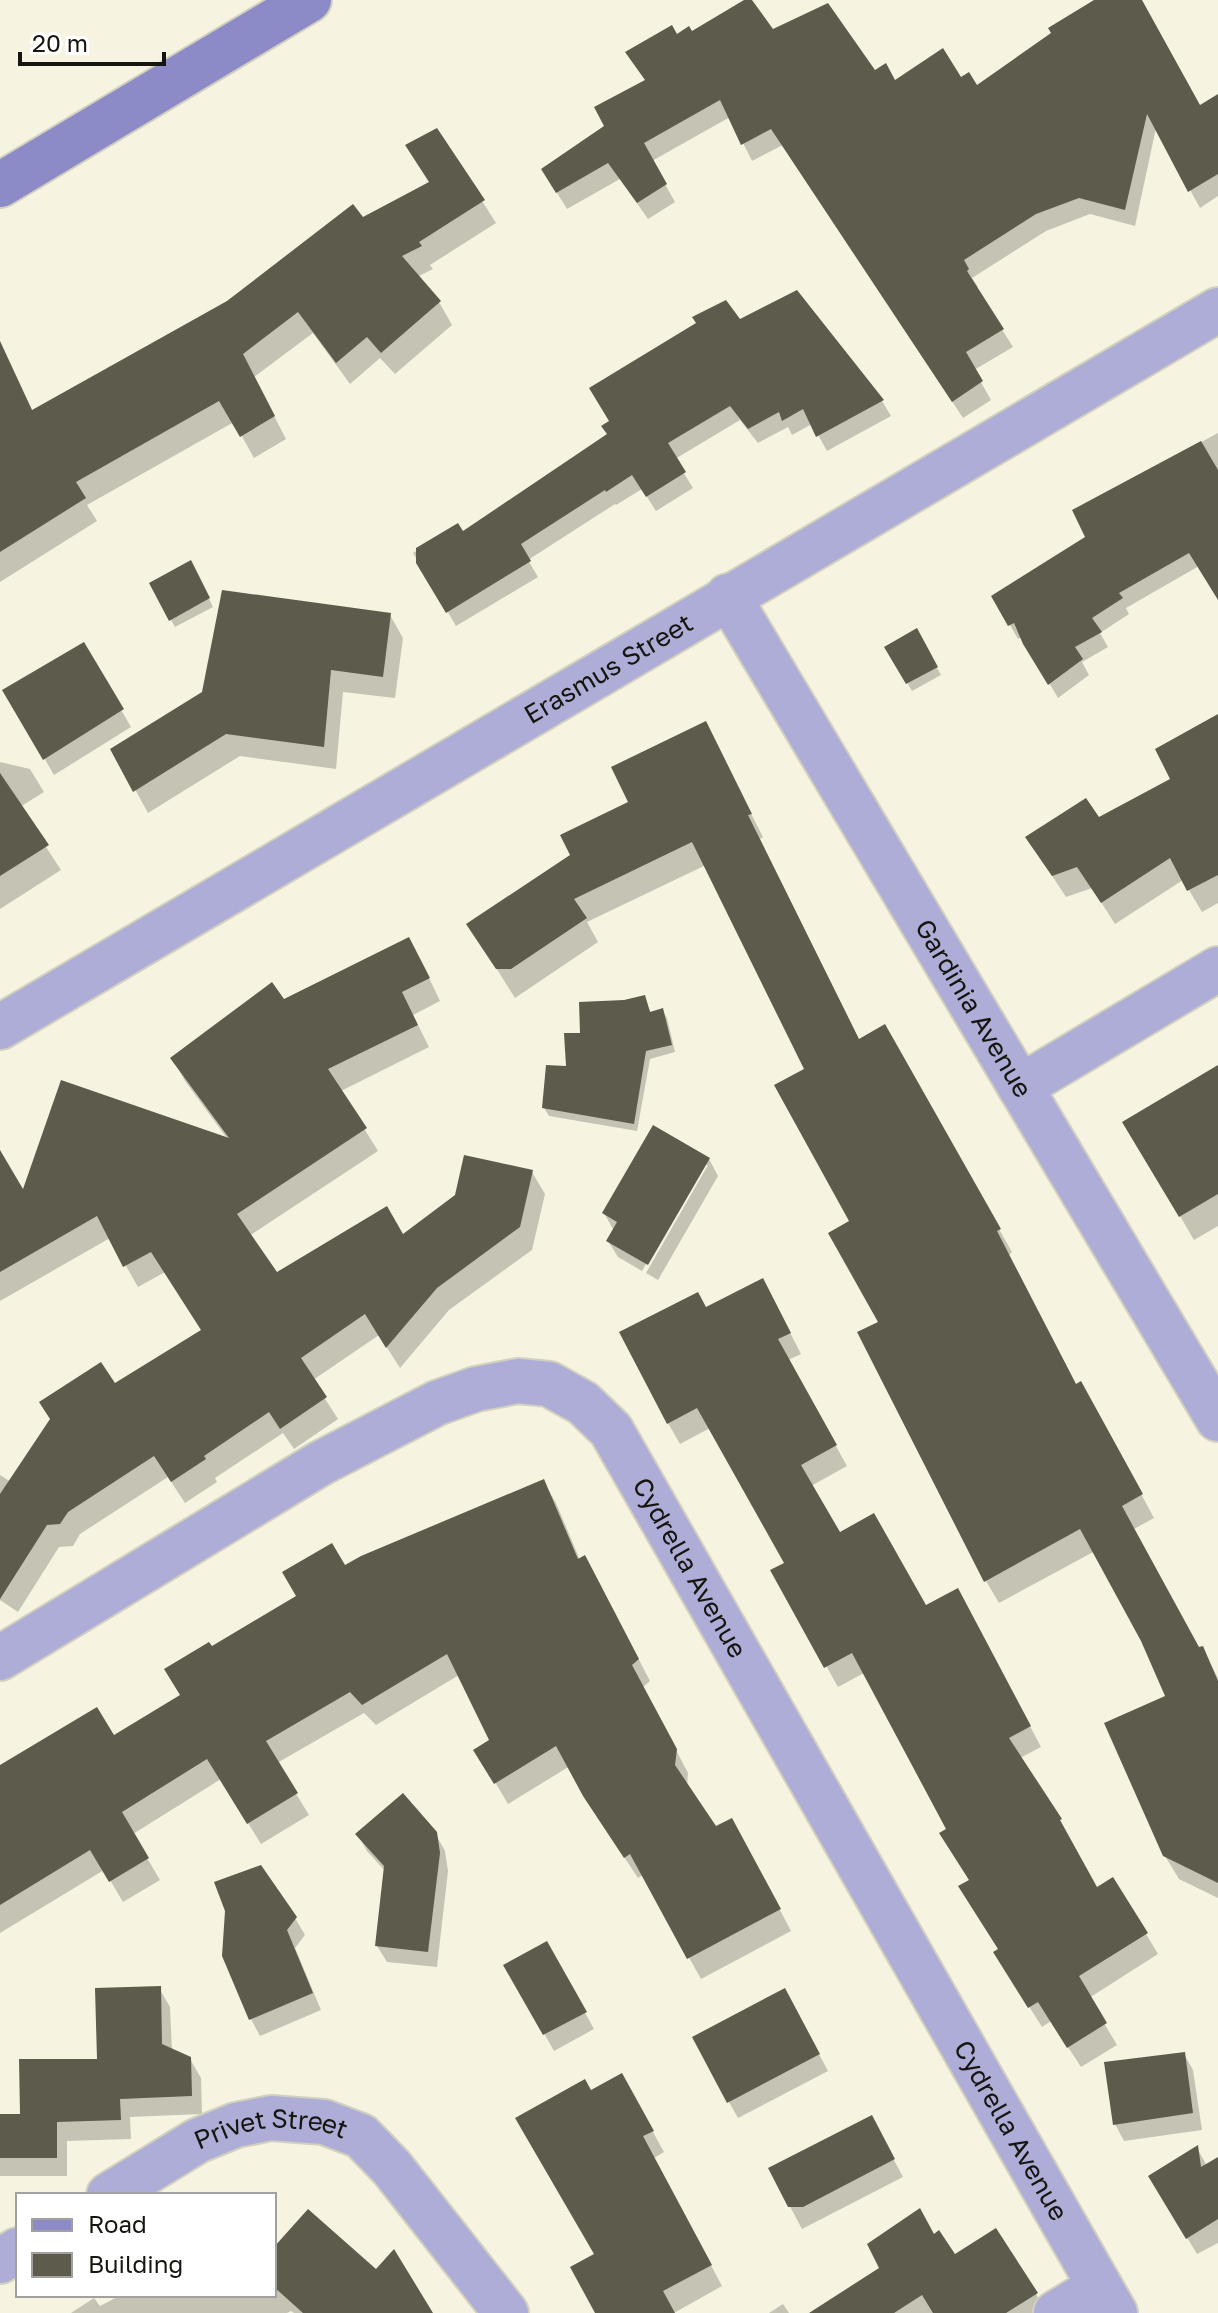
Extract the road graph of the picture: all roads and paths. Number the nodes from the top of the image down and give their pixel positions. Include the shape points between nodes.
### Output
1 (309, 0) edge
2 (0, 185) edge
3 (1218, 310) edge
4 (728, 596) junction
5 (1218, 969) edge
6 (0, 1027) edge
7 (1020, 1087) junction
8 (1218, 1419) edge
9 (0, 1658) edge
10 (112, 2193) edge
11 (1107, 2300) edge
12 (506, 2313) edge
13 (1056, 2313) edge

1 - 2 street
3 - 4 street, Erasmus Street
4 - 6 street, Erasmus Street
4 - 7 street, Gardinia Avenue
5 - 7 street
7 - 8 street, Gardinia Avenue
9 - 11 street, Cydrella Avenue via 321,1463 437,1403 518,1381 549,1384 583,1403 611,1430
10 - 12 street, Privet Street via 197,2141 236,2125 271,2118 324,2122 361,2136 392,2168
11 - 13 street

